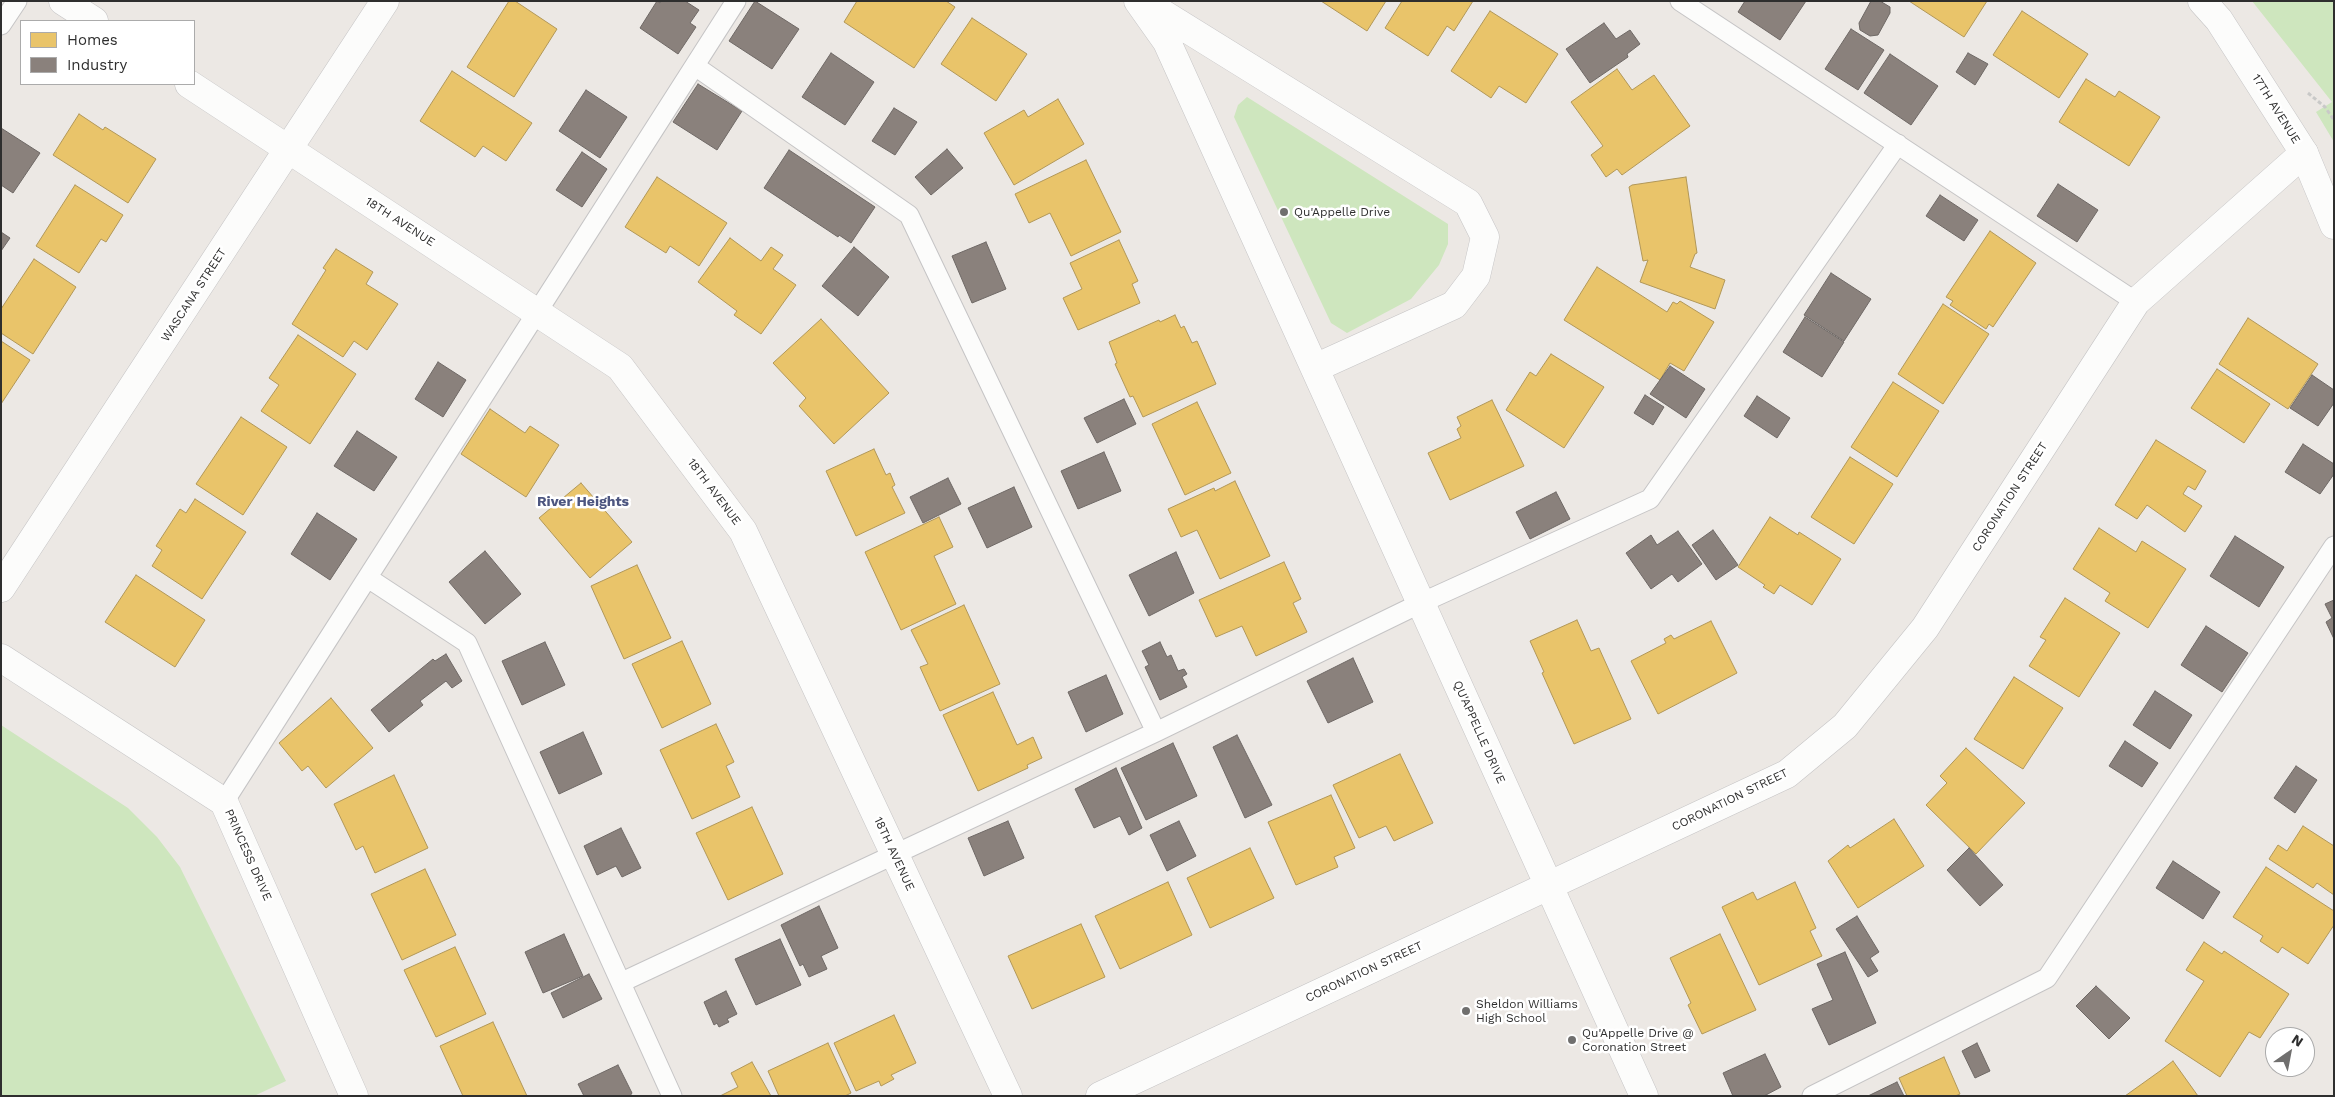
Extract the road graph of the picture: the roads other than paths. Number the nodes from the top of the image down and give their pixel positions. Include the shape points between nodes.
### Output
1 (16, 1) edge
2 (63, 1) edge
3 (384, 1) edge
4 (736, 1) edge
5 (1138, 1) edge
6 (1143, 1) edge
7 (1680, 1) edge
8 (2202, 1) edge
9 (92, 20) edge
10 (1, 25) edge
11 (695, 66) junction
12 (191, 85) edge
13 (1898, 144) junction
14 (289, 149) junction
15 (2304, 153) junction
16 (2334, 226) edge
17 (2136, 302) junction
18 (537, 313) junction
19 (1314, 368) junction
20 (2334, 546) edge
21 (368, 578) junction
22 (1, 588) edge
23 (1421, 603) junction
24 (1, 658) edge
25 (1156, 732) junction
26 (224, 802) junction
27 (894, 854) junction
28 (1548, 886) junction
29 (622, 982) junction
30 (354, 1096) edge
31 (672, 1096) edge
32 (1008, 1096) edge
33 (1100, 1096) edge
34 (1644, 1096) edge
35 (1812, 1096) edge

1 - 10 lane
2 - 9 street
3 - 14 street, WASCANA STREET
4 - 11 lane
5 - 19 street, QU'APPELLE DRIVE via 1167,42
6 - 19 street via 1468,203 1484,237 1476,276 1454,305
7 - 13 lane
8 - 15 street, 17TH AVENUE via 2219,20
11 - 18 lane
11 - 25 lane via 909,215
12 - 14 street, 18TH AVENUE
13 - 17 lane
13 - 23 lane via 1650,499
14 - 18 street, 18TH AVENUE
14 - 22 street, WASCANA STREET
15 - 16 street, 17TH AVENUE
15 - 17 street, CORONATION STREET
17 - 28 street, CORONATION STREET via 1925,628 1845,726 1787,774
18 - 21 lane
18 - 27 street, 18TH AVENUE via 620,368 743,532
19 - 23 street, QU'APPELLE DRIVE
20 - 35 lane via 2047,978
21 - 26 lane
21 - 29 lane via 467,643
23 - 25 lane
23 - 28 street, QU'APPELLE DRIVE
24 - 26 street, PRINCESS DRIVE
25 - 27 lane
26 - 30 street, PRINCESS DRIVE
27 - 29 lane
27 - 32 street, 18TH AVENUE
28 - 33 street, CORONATION STREET
28 - 34 street, QU'APPELLE DRIVE
29 - 31 lane

